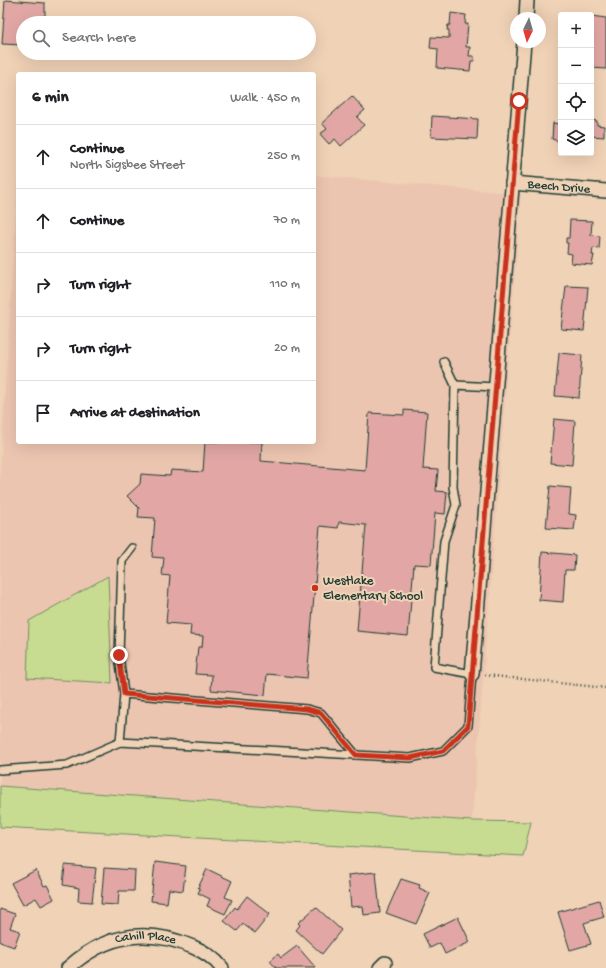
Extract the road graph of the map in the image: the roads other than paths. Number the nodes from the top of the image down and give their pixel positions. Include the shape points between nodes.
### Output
1 (527, 0) edge
2 (526, 12) edge
3 (523, 48) edge
4 (512, 183) junction
5 (606, 191) edge
6 (444, 362) dead end
7 (455, 385) junction
8 (496, 387) junction
9 (132, 548) dead end
10 (472, 674) junction
11 (124, 694) junction
12 (120, 742) junction
13 (356, 755) junction
14 (0, 770) edge
15 (68, 968) edge
16 (222, 968) edge

1 - 2 street
3 - 4 street
4 - 5 street, Beech Drive
4 - 8 street
6 - 7 lane
7 - 8 lane
7 - 10 lane via 456,505 444,541 434,667
8 - 10 street
9 - 11 lane via 122,561 119,655
10 - 13 lane via 468,726 443,751 410,758
11 - 12 lane
11 - 13 lane via 307,709 321,713
12 - 13 lane
12 - 14 lane via 67,765
15 - 16 street, Cahill Place via 83,955 109,941 146,935 173,939 198,948

